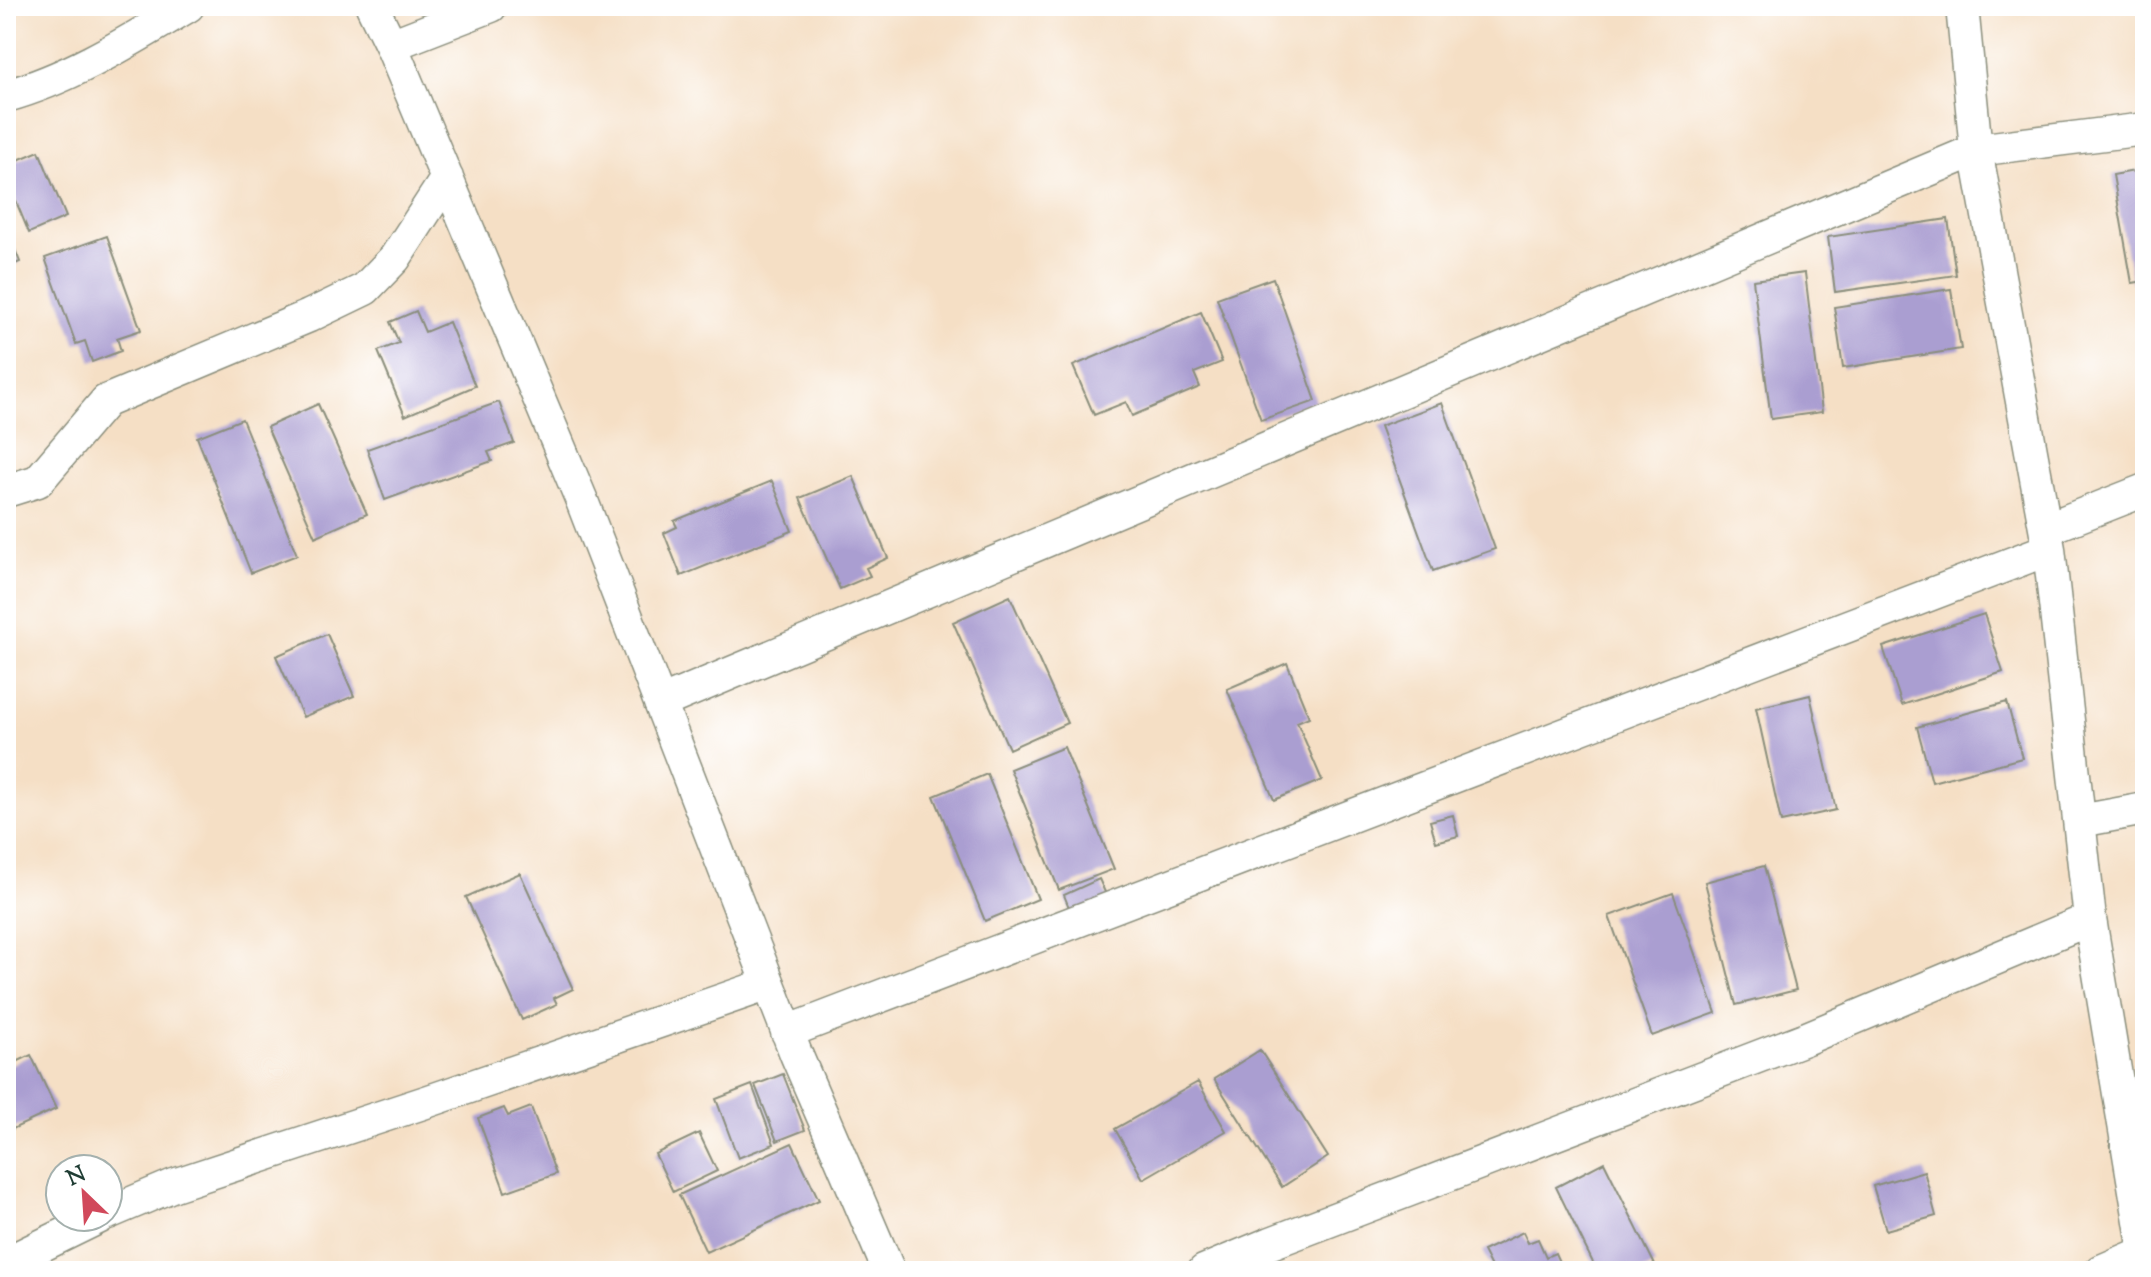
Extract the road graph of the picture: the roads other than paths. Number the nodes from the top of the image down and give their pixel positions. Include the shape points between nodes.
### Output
1 (188, 6) edge
2 (372, 6) edge
3 (491, 6) edge
4 (1962, 6) edge
5 (391, 45) junction
6 (6, 96) edge
7 (2145, 129) edge
8 (1976, 150) junction
9 (447, 178) junction
10 (2145, 490) edge
11 (6, 491) edge
12 (2047, 539) junction
13 (660, 703) junction
14 (2145, 809) edge
15 (2080, 821) junction
16 (2090, 919) junction
17 (769, 984) junction
18 (787, 1032) junction
19 (124, 1206) edge
20 (67, 1233) edge
21 (2145, 1251) edge
22 (6, 1263) edge
23 (889, 1271) edge
24 (1204, 1271) edge
25 (2101, 1271) edge

1 - 6 street via 118,48
2 - 5 street
3 - 5 street
4 - 8 street
5 - 9 street
7 - 8 street
8 - 12 street
8 - 13 street
9 - 11 street via 395,258 365,289 106,401 38,481
9 - 13 street
10 - 12 street
12 - 15 street
12 - 18 street
13 - 17 street
14 - 15 street
15 - 16 street
16 - 21 street
16 - 24 street via 1807,1038
17 - 18 street
17 - 19 street
18 - 23 street
20 - 22 street
21 - 25 street

